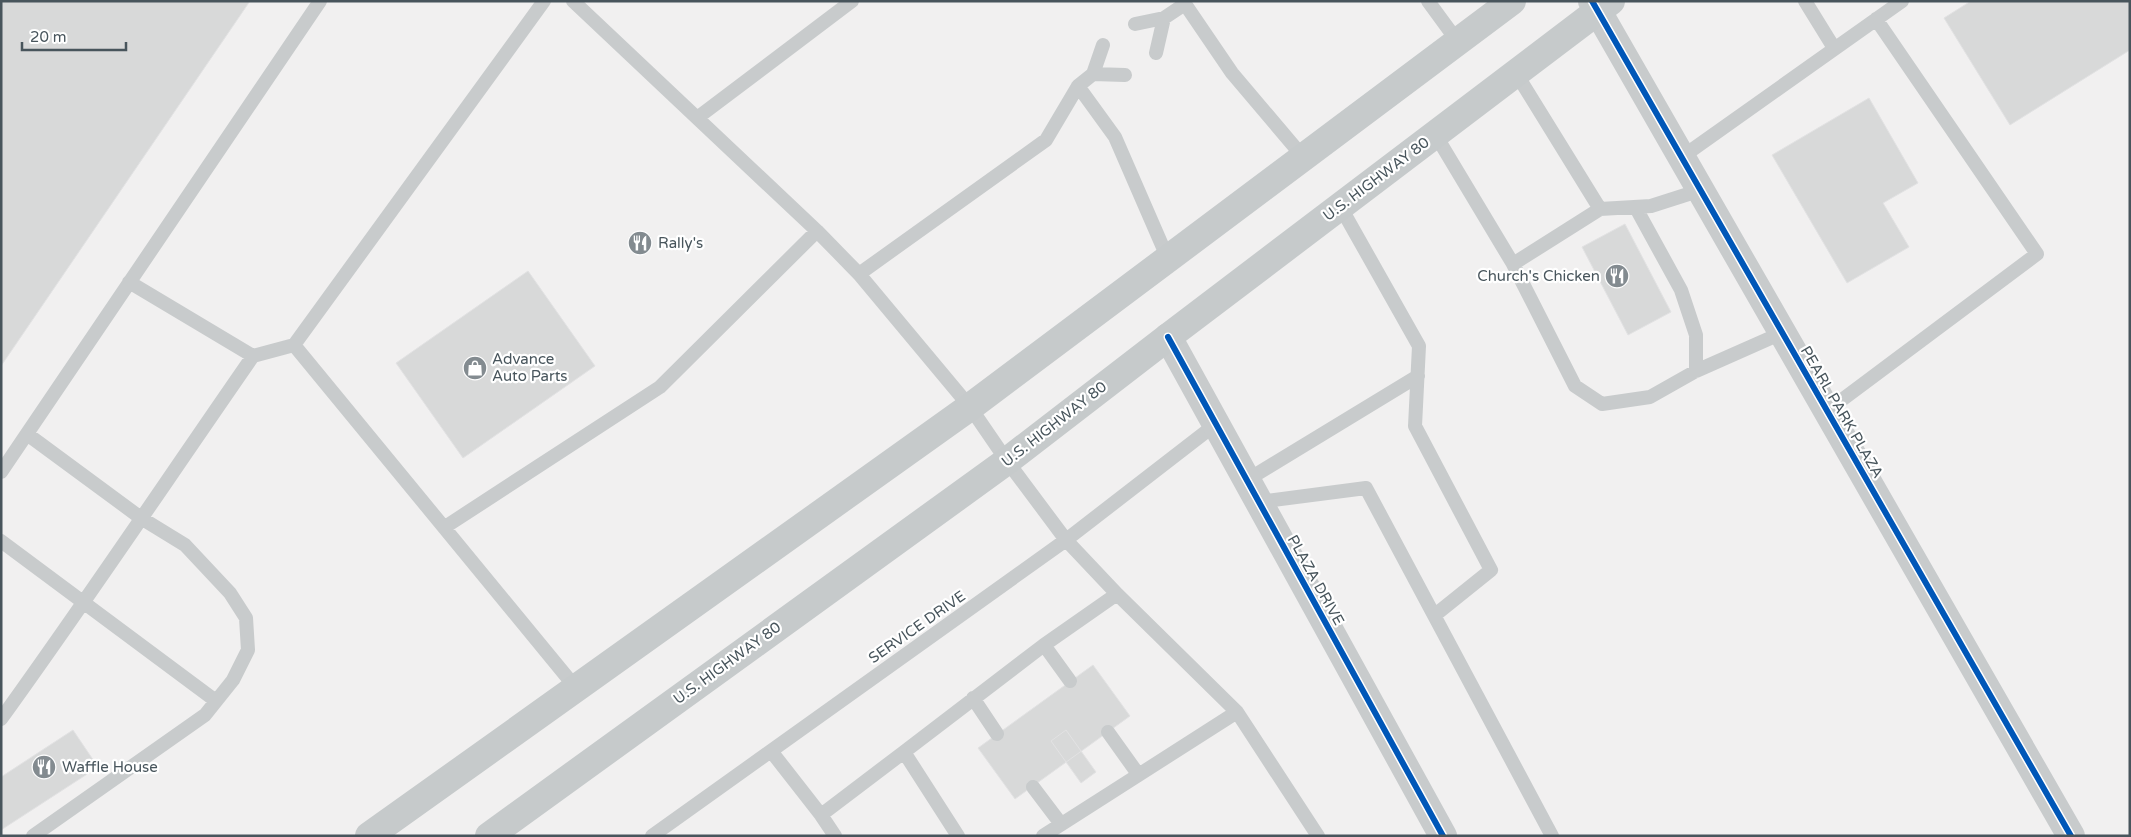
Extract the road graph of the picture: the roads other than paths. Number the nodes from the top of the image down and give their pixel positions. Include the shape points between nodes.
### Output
1 (320, 1) edge
2 (544, 1) edge
3 (573, 1) edge
4 (852, 1) edge
5 (1428, 1) edge
6 (1512, 1) edge
7 (1805, 1) edge
8 (1902, 1) edge
9 (1601, 5) edge
10 (1164, 18) junction
11 (1876, 19) junction
12 (1135, 24) dead end
13 (1458, 42) junction
14 (1103, 45) dead end
15 (1834, 48) junction
16 (1156, 54) dead end
17 (1093, 74) junction
18 (1516, 74) junction
19 (1125, 75) dead end
20 (1078, 86) junction
21 (697, 118) junction
22 (1435, 134) junction
23 (1682, 157) junction
24 (1304, 158) junction
25 (1701, 190) junction
26 (1340, 206) junction
27 (1636, 208) junction
28 (1600, 209) junction
29 (817, 232) junction
30 (1168, 259) junction
31 (1513, 264) junction
32 (859, 274) junction
33 (130, 282) junction
34 (1782, 333) junction
35 (1168, 336) junction
36 (294, 345) junction
37 (253, 356) junction
38 (1696, 371) junction
39 (1418, 376) junction
40 (970, 407) junction
41 (1827, 411) junction
42 (1216, 424) junction
43 (27, 434) junction
44 (1006, 461) junction
45 (1, 472) edge
46 (1253, 491) junction
47 (141, 518) junction
48 (445, 527) junction
49 (1066, 540) junction
50 (1, 541) edge
51 (1117, 594) junction
52 (85, 603) junction
53 (1435, 615) junction
54 (1044, 645) junction
55 (1070, 681) dead end
56 (576, 688) junction
57 (974, 698) junction
58 (216, 701) junction
59 (1237, 712) junction
60 (1, 719) edge
61 (1108, 732) dead end
62 (997, 734) dead end
63 (771, 751) junction
64 (904, 752) junction
65 (1138, 774) junction
66 (1033, 787) dead end
67 (821, 815) junction
68 (1061, 824) junction
69 (33, 836) edge
70 (369, 836) edge
71 (489, 836) edge
72 (652, 836) edge
73 (835, 836) edge
74 (958, 836) edge
75 (1043, 836) edge
76 (1318, 836) edge
77 (1443, 836) edge
78 (1552, 836) edge
79 (2070, 836) edge

1 - 33 lane
2 - 36 lane
3 - 21 lane
4 - 21 lane
5 - 13 lane
6 - 13 main road
7 - 15 lane
8 - 11 lane
9 - 18 main road, U.S. HIGHWAY 80
9 - 23 street, PEARL PARK PLAZA
10 - 12 lane
10 - 16 lane
10 - 24 lane via 1185,4 1232,73
11 - 15 lane
11 - 41 lane via 2037,254
13 - 24 main road
14 - 17 lane
15 - 23 lane
17 - 19 lane
17 - 20 lane
18 - 22 main road, U.S. HIGHWAY 80
18 - 28 lane
20 - 30 lane via 1115,137
20 - 32 lane via 1046,140
21 - 29 lane
22 - 26 main road, U.S. HIGHWAY 80
22 - 31 lane
23 - 25 street, PEARL PARK PLAZA
24 - 30 main road
25 - 27 lane
25 - 34 street, PEARL PARK PLAZA
26 - 35 main road, U.S. HIGHWAY 80
26 - 39 lane via 1419,346
27 - 28 lane
27 - 38 lane via 1681,290 1696,335
28 - 31 lane
29 - 32 lane
29 - 48 lane via 660,387
30 - 40 main road
31 - 38 lane via 1575,386 1602,404 1650,397
32 - 40 lane
33 - 37 lane
33 - 43 lane
34 - 38 lane
34 - 41 street, PEARL PARK PLAZA
35 - 42 street, PLAZA DRIVE
35 - 44 main road, U.S. HIGHWAY 80
36 - 37 lane
36 - 48 lane
37 - 47 lane
39 - 46 lane
39 - 53 lane via 1415,426 1491,570
40 - 44 lane
40 - 56 main road
41 - 79 street, PEARL PARK PLAZA
42 - 46 street, PLAZA DRIVE
42 - 49 lane, SERVICE DRIVE
43 - 45 lane
43 - 47 lane
44 - 49 lane
44 - 71 main road, U.S. HIGHWAY 80
46 - 53 lane via 1366,488
46 - 77 street, PLAZA DRIVE
47 - 52 lane
47 - 58 lane via 185,545 230,592 246,618 248,650 233,680
48 - 56 lane
49 - 51 lane
49 - 63 lane, SERVICE DRIVE
50 - 52 lane
51 - 54 lane
51 - 59 lane
52 - 58 lane
52 - 60 lane
53 - 78 lane
54 - 55 lane
54 - 57 lane
56 - 70 main road
57 - 62 lane
57 - 64 lane
58 - 69 lane via 205,715
59 - 65 lane
59 - 76 lane
61 - 65 lane
63 - 67 lane
63 - 72 lane, SERVICE DRIVE
64 - 67 lane
64 - 74 lane
65 - 68 lane
66 - 68 lane
67 - 73 lane
68 - 75 lane

